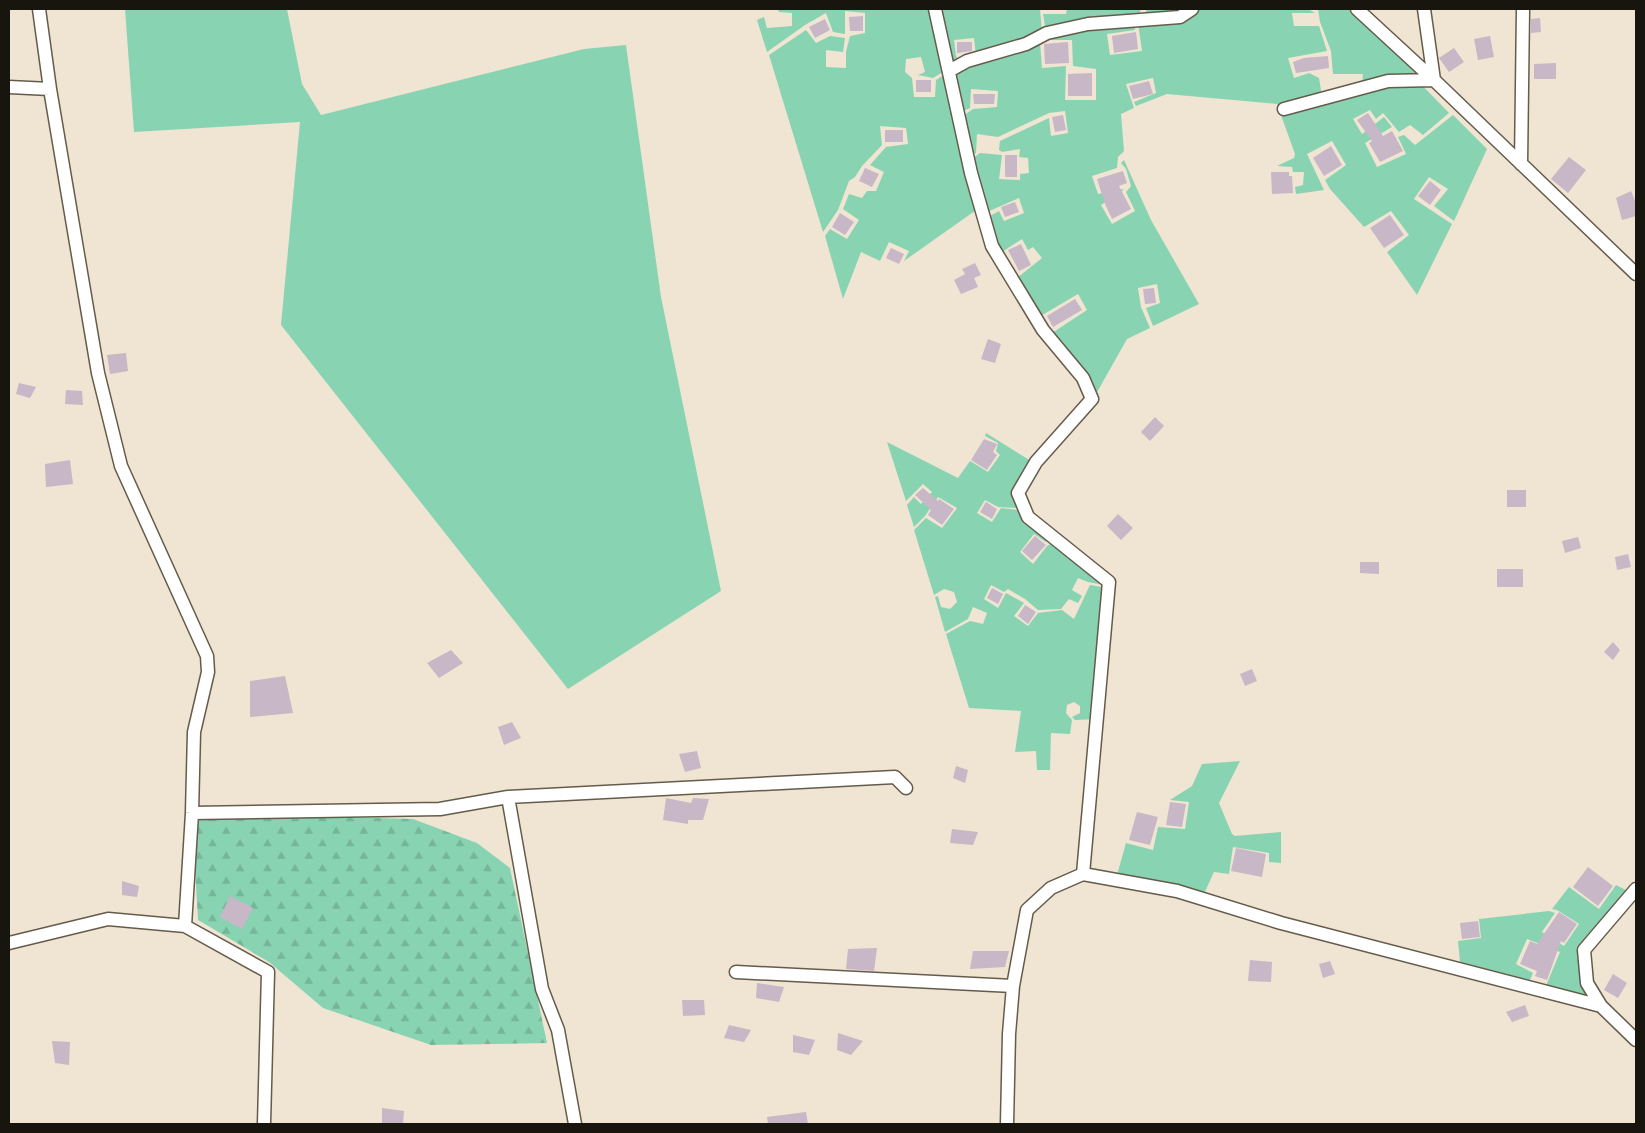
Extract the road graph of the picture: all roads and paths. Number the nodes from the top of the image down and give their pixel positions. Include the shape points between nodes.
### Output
1 (39, 9) edge
2 (936, 9) edge
3 (1192, 9) edge
4 (1358, 9) edge
5 (1424, 9) edge
6 (1523, 9) edge
7 (949, 71) junction
8 (1434, 80) junction
9 (9, 87) edge
10 (50, 89) junction
11 (1284, 109) dead end
12 (1521, 164) junction
13 (1636, 274) edge
14 (906, 788) dead end
15 (508, 797) junction
16 (192, 812) junction
17 (1083, 874) junction
18 (1636, 890) edge
19 (185, 926) junction
20 (9, 943) edge
21 (736, 972) dead end
22 (1014, 986) junction
23 (1601, 1006) junction
24 (1636, 1040) edge
25 (264, 1124) edge
26 (575, 1124) edge
27 (1007, 1124) edge

1 - 10 street
2 - 7 street
3 - 7 street via 1180,17 1088,24 1047,33 1026,44 967,61
4 - 8 street
5 - 8 street
6 - 12 street
7 - 17 street via 971,173 992,246 1042,330 1083,378 1092,399 1036,462 1018,493 1028,517 1109,582
8 - 11 street via 1388,82
8 - 12 street
9 - 10 street
10 - 16 street via 98,373 121,466 207,656 208,672 194,732
12 - 13 street
14 - 15 street via 895,777
15 - 16 street via 440,809
15 - 26 street via 542,989 558,1030
16 - 19 street
17 - 22 street via 1052,888 1027,910
17 - 23 street via 1177,891 1281,923
18 - 23 street via 1584,950 1587,983
19 - 20 street via 108,919
19 - 25 street via 268,972
21 - 22 street
22 - 27 street via 1009,1034
23 - 24 street

